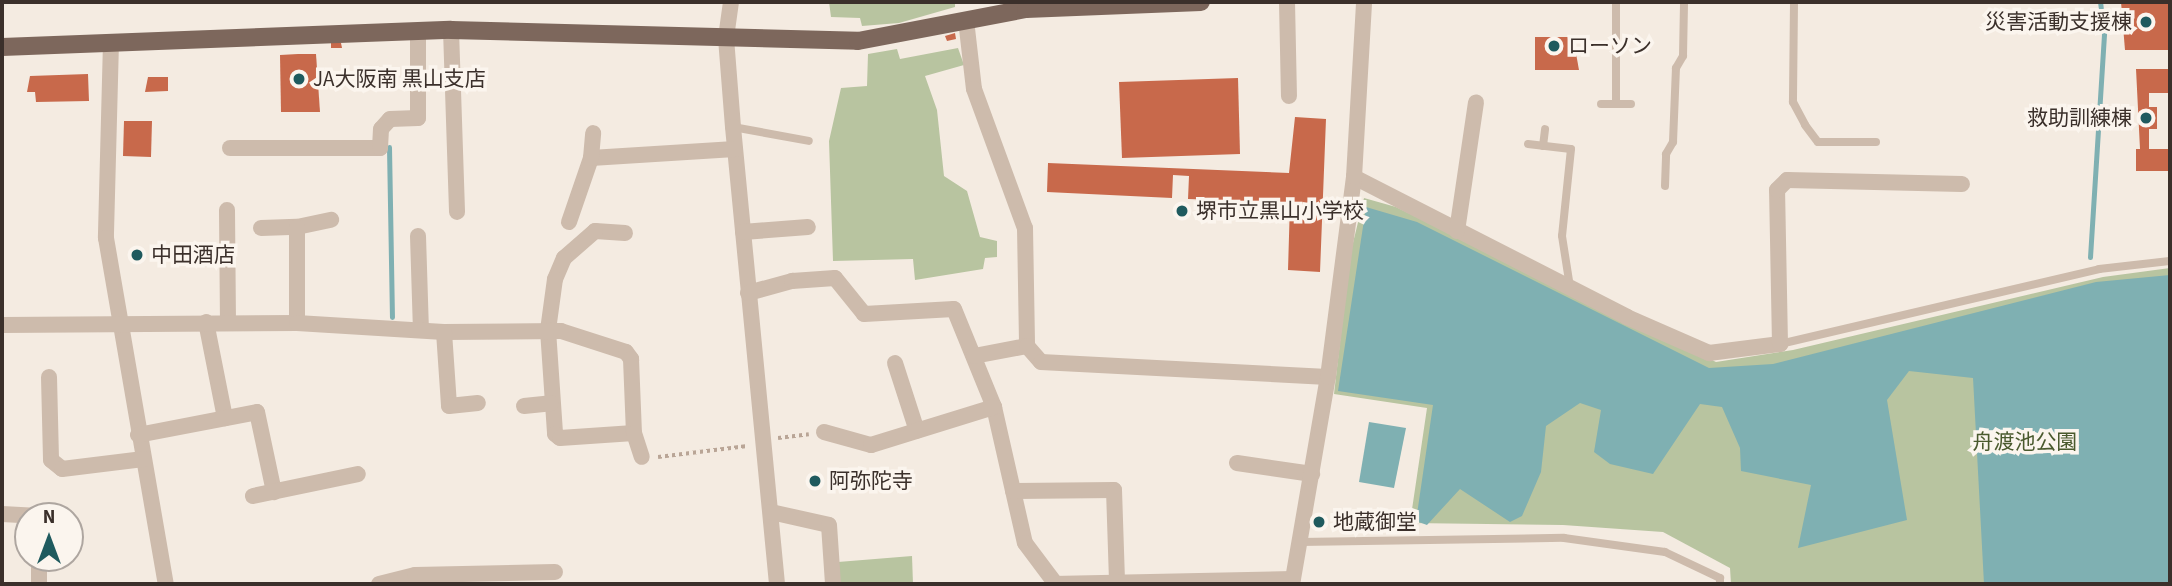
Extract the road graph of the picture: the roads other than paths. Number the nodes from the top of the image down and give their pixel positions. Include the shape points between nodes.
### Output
1 (731, 2) edge
2 (1201, 2) edge
3 (1287, 2) edge
4 (1364, 2) edge
5 (1616, 2) edge
6 (1684, 2) edge
7 (1794, 2) edge
8 (1108, 4) edge
9 (1026, 6) edge
10 (966, 20) junction
11 (451, 30) junction
12 (418, 32) junction
13 (726, 38) junction
14 (111, 42) junction
15 (2, 47) edge
16 (1289, 96) dead end
17 (1476, 102) dead end
18 (1601, 104) dead end
19 (1616, 104) junction
20 (1631, 104) dead end
21 (733, 127) junction
22 (1545, 129) dead end
23 (593, 133) dead end
24 (809, 141) dead end
25 (1876, 142) dead end
26 (1528, 144) dead end
27 (1543, 146) junction
28 (230, 148) dead end
29 (735, 149) junction
30 (591, 158) junction
31 (1354, 177) junction
32 (1962, 184) dead end
33 (1665, 186) dead end
34 (227, 210) dead end
35 (457, 212) dead end
36 (331, 220) dead end
37 (569, 222) dead end
38 (297, 227) junction
39 (808, 227) dead end
40 (261, 228) dead end
41 (1457, 231) junction
42 (743, 232) junction
43 (625, 233) dead end
44 (418, 236) dead end
45 (2170, 261) edge
46 (1570, 288) junction
47 (748, 293) junction
48 (206, 322) junction
49 (228, 322) junction
50 (297, 323) junction
51 (2, 325) edge
52 (119, 327) junction
53 (421, 329) junction
54 (548, 330) junction
55 (444, 332) junction
56 (1780, 344) junction
57 (1027, 346) junction
58 (974, 356) junction
59 (895, 363) dead end
60 (49, 377) dead end
61 (1328, 377) junction
62 (478, 403) dead end
63 (551, 403) junction
64 (524, 406) dead end
65 (994, 407) junction
66 (225, 418) junction
67 (917, 431) junction
68 (824, 432) road end
69 (635, 433) junction
70 (138, 435) junction
71 (642, 457) road end
72 (143, 459) junction
73 (1237, 463) dead end
74 (358, 474) dead end
75 (1312, 474) junction
76 (1013, 491) junction
77 (274, 492) junction
78 (253, 496) dead end
79 (771, 512) junction
80 (1300, 542) junction
81 (559, 578) edge
82 (482, 579) edge
83 (415, 580) edge
84 (1117, 582) junction
85 (1198, 582) edge
86 (1292, 582) edge
87 (1054, 583) edge
88 (166, 584) edge
89 (379, 584) edge
90 (777, 584) edge
91 (833, 584) edge
92 (1720, 584) edge

1 - 13 street
2 - 8 main road
3 - 16 street via 1295,62
4 - 31 street
5 - 19 lane
6 - 33 lane via 1683,56 1676,68 1673,142 1666,154
7 - 25 lane via 1793,102 1805,125 1818,142
8 - 9 main road
9 - 10 main road
10 - 13 main road via 858,41
10 - 57 street via 974,89 1025,228
11 - 12 main road
11 - 13 main road
11 - 35 street
12 - 14 main road
12 - 28 street via 418,118 390,118 381,129 380,148
13 - 21 street
14 - 15 main road
14 - 52 street via 106,238
17 - 41 street
18 - 19 lane
19 - 20 lane
21 - 24 lane
21 - 29 street
22 - 27 lane
23 - 30 street
26 - 27 lane
27 - 46 lane via 1571,149 1562,236
29 - 30 street
29 - 42 street
30 - 37 street
31 - 41 street
31 - 61 street
32 - 56 street via 1787,180 1777,190
34 - 49 street
36 - 38 street
38 - 40 street
38 - 50 street
39 - 42 street
41 - 46 street
42 - 47 street
43 - 54 street via 595,231 564,258 555,279
44 - 53 street
45 - 56 lane via 2099,269
46 - 56 street via 1709,353
47 - 58 street via 792,281 835,278 864,314 954,309
47 - 79 street
48 - 49 street
48 - 52 street
48 - 66 street
49 - 50 street
50 - 53 street
51 - 52 street
52 - 70 street
53 - 55 street
54 - 55 street
54 - 63 street
54 - 69 street via 626,352 631,359
55 - 62 street via 449,406
57 - 58 street
57 - 61 street via 1041,362
58 - 65 street
59 - 67 street
60 - 72 street via 51,460 62,469
61 - 75 street
63 - 64 street
63 - 69 street via 555,434 560,438
65 - 67 street
65 - 76 street
66 - 70 street
66 - 77 street via 257,412
67 - 68 street via 871,445
69 - 71 street
70 - 72 street
72 - 88 street
73 - 75 street
74 - 77 street
75 - 80 street
76 - 84 street via 1114,490
76 - 87 street via 1025,543
77 - 78 street
79 - 90 street
79 - 91 street via 830,525
80 - 86 street
80 - 92 lane via 1564,538 1665,552 1720,578
81 - 82 street
82 - 83 street
83 - 89 street
84 - 85 street
84 - 87 street
85 - 86 street

